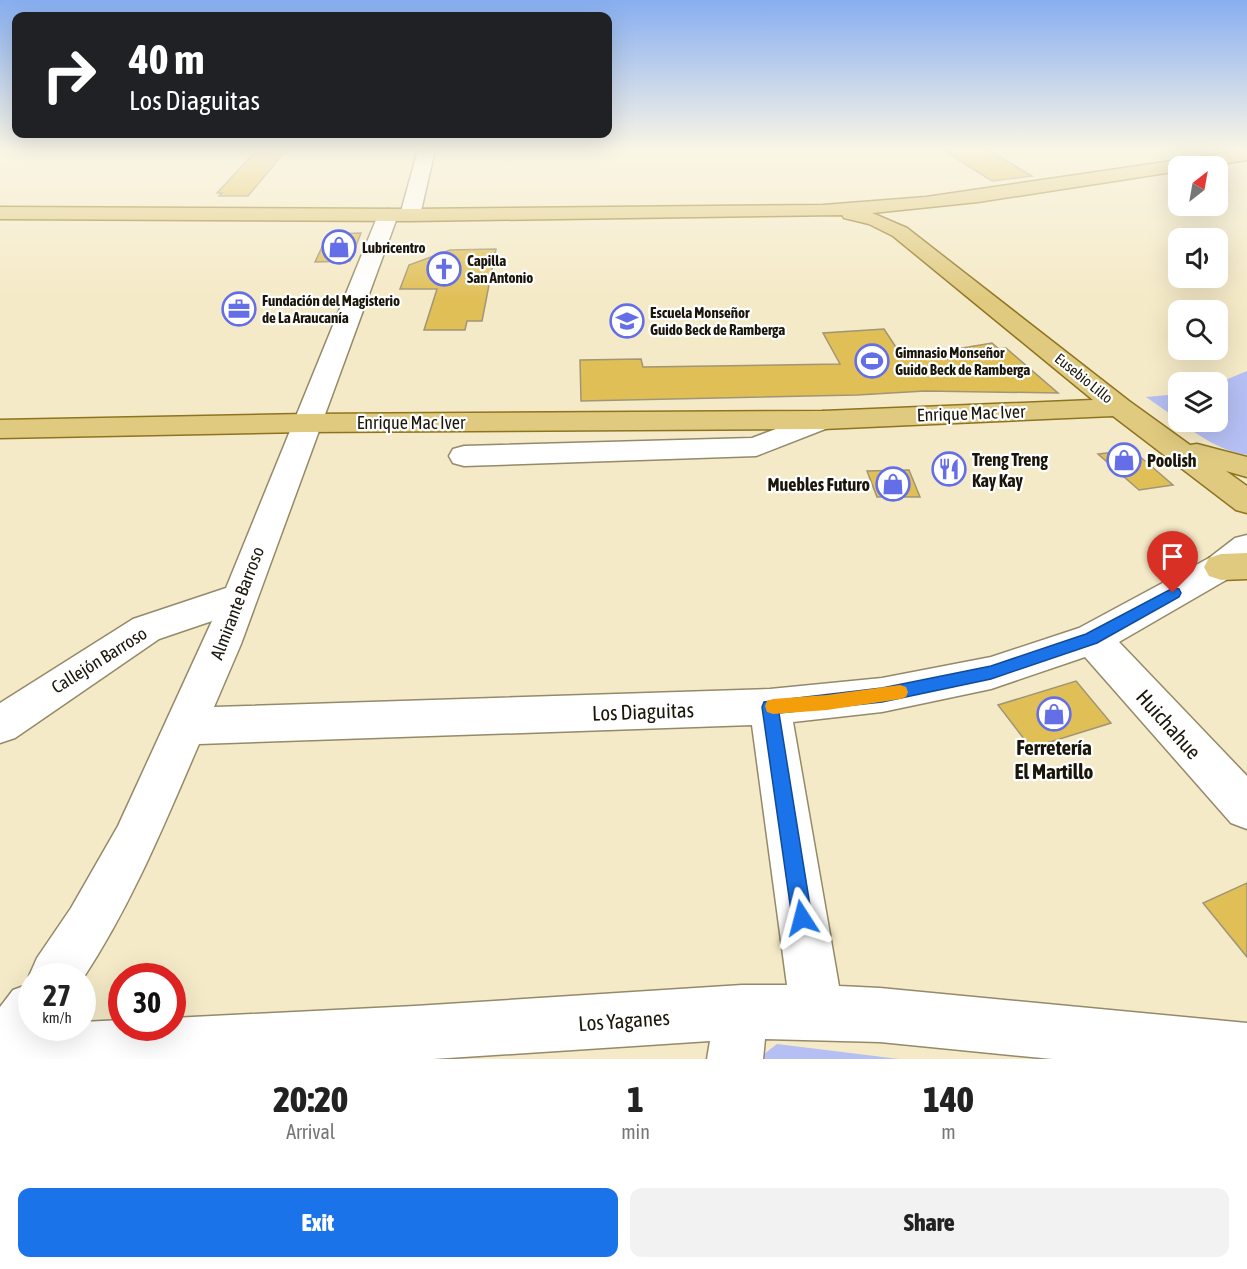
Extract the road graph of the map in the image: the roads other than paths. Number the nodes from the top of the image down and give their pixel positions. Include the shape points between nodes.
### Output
1 (406, 199) edge
2 (950, 199) edge
3 (926, 203) junction
4 (823, 211) junction
5 (0, 213) edge
6 (399, 215) junction
7 (900, 232) junction
8 (1119, 407) junction
9 (823, 420) junction
10 (306, 423) junction
11 (0, 429) edge
12 (1168, 441) junction
13 (464, 456) dead end
14 (1247, 467) edge
15 (1247, 502) edge
16 (1238, 560) edge
17 (239, 598) junction
18 (1092, 639) junction
19 (770, 707) junction
20 (0, 725) edge
21 (185, 726) junction
22 (1247, 808) edge
23 (64, 963) edge
24 (817, 1012) junction
25 (18, 1028) edge
26 (738, 1036) edge
27 (410, 1046) edge
28 (1117, 1049) edge
29 (1247, 1051) edge
30 (0, 1053) edge

1 - 6 street, Almirante Barroso
2 - 3 main road
3 - 4 main road
3 - 7 main road via 902,218
4 - 6 main road
4 - 7 main road, Eusebio Lillo via 876,220
5 - 6 main road
6 - 10 street, Almirante Barroso
7 - 8 main road, Eusebio Lillo
8 - 9 main road, Enrique Mac Iver
8 - 12 main road, Eusebio Lillo
9 - 10 main road, Enrique Mac Iver
9 - 13 street, Enrique Mac Iver via 756,447
10 - 11 main road, Enrique Mac Iver
10 - 17 street, Almirante Barroso
12 - 14 main road
12 - 15 main road, Eusebio Lillo
16 - 18 street, Los Diaguitas
17 - 20 street, Callejón Barroso via 146,629
17 - 21 street, Almirante Barroso
18 - 19 street, Los Diaguitas via 935,686
18 - 22 street, Huichahue
19 - 21 street, Los Diaguitas
19 - 24 street
21 - 23 street, Almirante Barroso via 113,884
24 - 26 street, Los Yaganes
24 - 28 street, Los Yaganes via 880,1015
25 - 30 street
26 - 27 street, Los Yaganes
27 - 30 street, Los Yaganes
28 - 29 street, Los Yaganes

